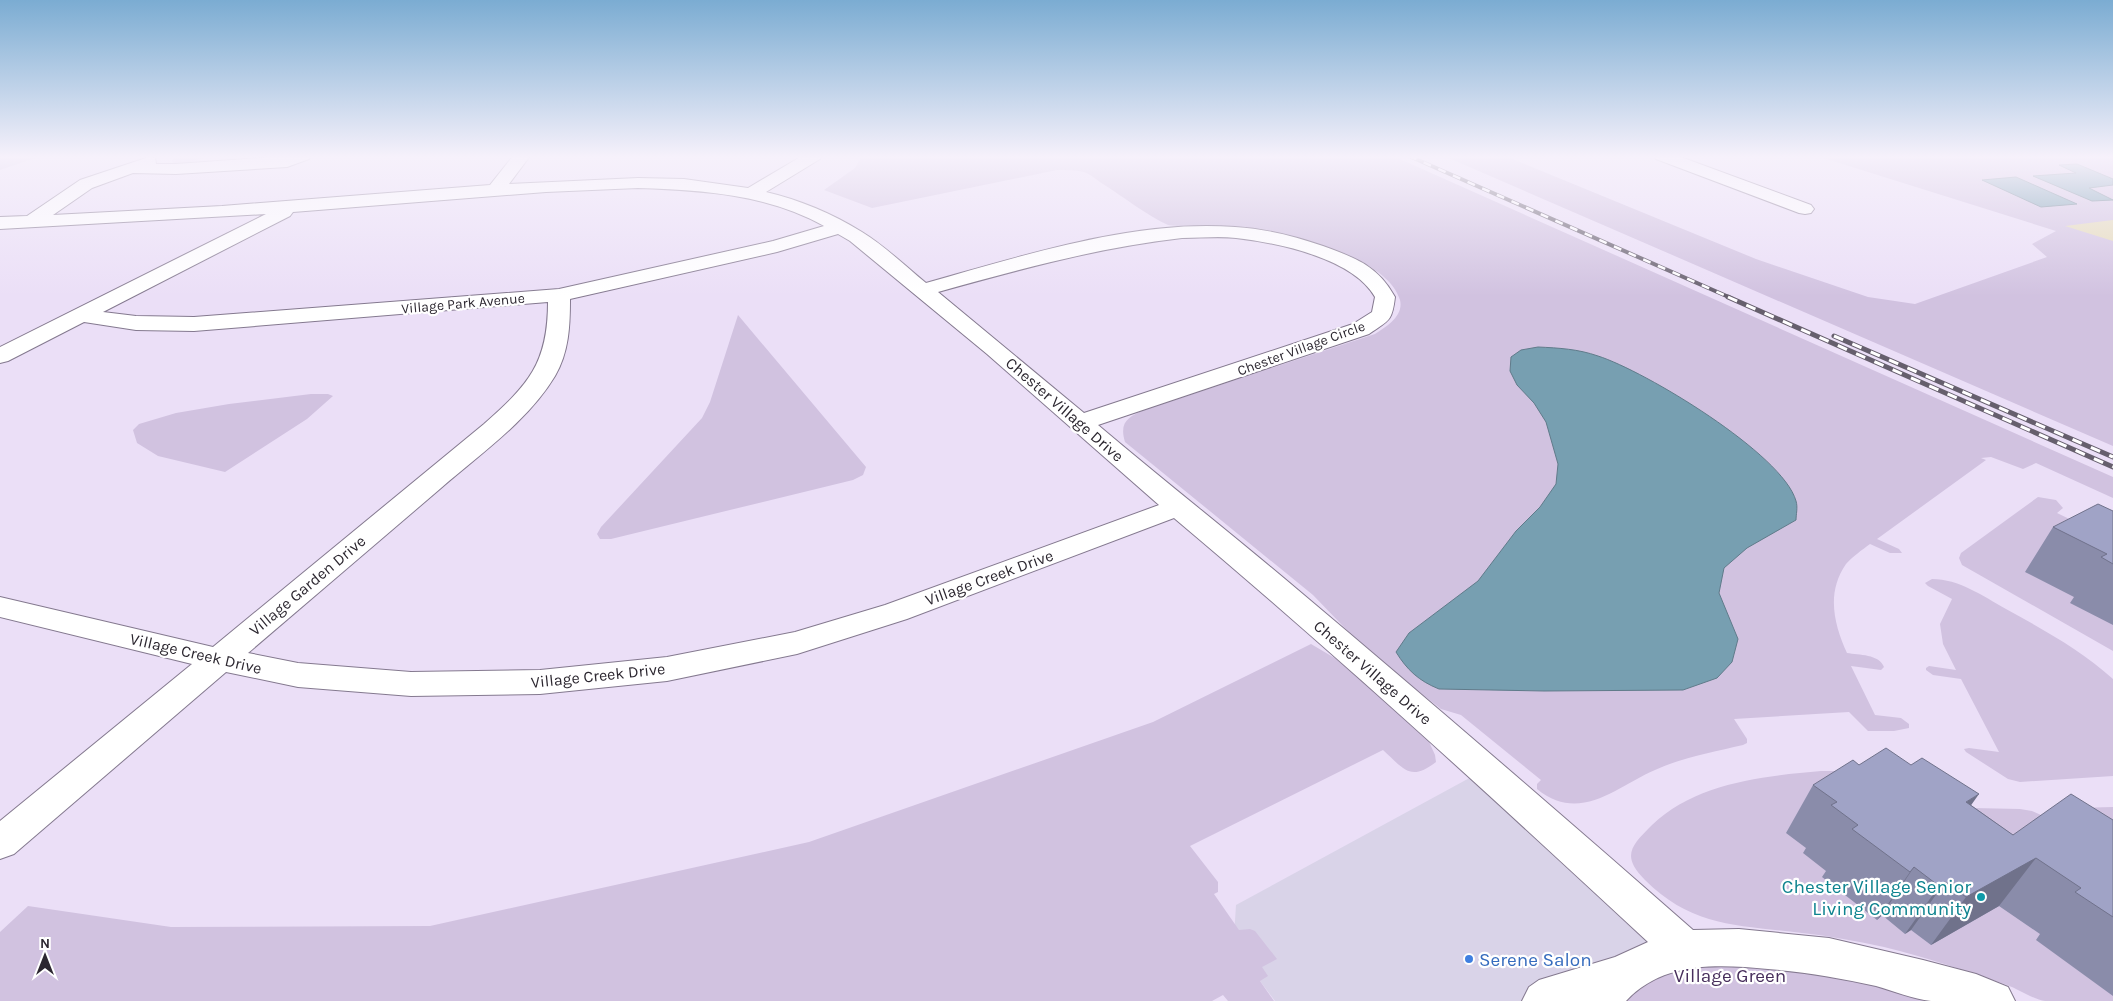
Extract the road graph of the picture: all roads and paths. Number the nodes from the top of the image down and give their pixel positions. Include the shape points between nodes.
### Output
1 (58, 203) edge
2 (335, 203) edge
3 (785, 203) edge
4 (1788, 203) edge
5 (294, 206) junction
6 (1805, 209) dead end
7 (31, 222) junction
8 (0, 223) edge
9 (841, 227) junction
10 (924, 290) junction
11 (559, 295) junction
12 (79, 315) junction
13 (0, 356) edge
14 (1080, 423) junction
15 (1178, 507) junction
16 (0, 607) edge
17 (218, 659) junction
18 (0, 843) edge
19 (1686, 950) junction
20 (1613, 988) edge
21 (1544, 1001) edge
22 (1993, 1001) edge

1 - 7 street
2 - 5 street, Chester Village Drive
3 - 9 street, Chester Village Drive
4 - 6 street
5 - 7 street, Chester Village Drive
5 - 12 street
7 - 8 street, Chester Village Drive
9 - 10 street, Chester Village Drive
9 - 11 street, Village Park Avenue via 777,246
10 - 14 street, Chester Village Drive
10 - 14 street, Chester Village Circle via 1089,246 1146,235 1194,232 1238,233 1280,239 1319,250 1375,280 1385,297 1382,315 1361,329
11 - 12 street, Village Park Avenue via 194,324 136,323
11 - 17 street, Village Garden Drive via 556,346 543,376 522,402 467,452
12 - 13 street
14 - 15 street, Chester Village Drive
15 - 17 street, Village Creek Drive via 896,612 797,643 667,669 540,682 411,684 298,675
15 - 19 street, Chester Village Drive via 1485,769
16 - 17 street, Village Creek Drive
17 - 18 street, Village Garden Drive
19 - 20 street via 1648,962
19 - 22 street via 1725,946 1844,960 1907,974
20 - 21 street via 1554,994

